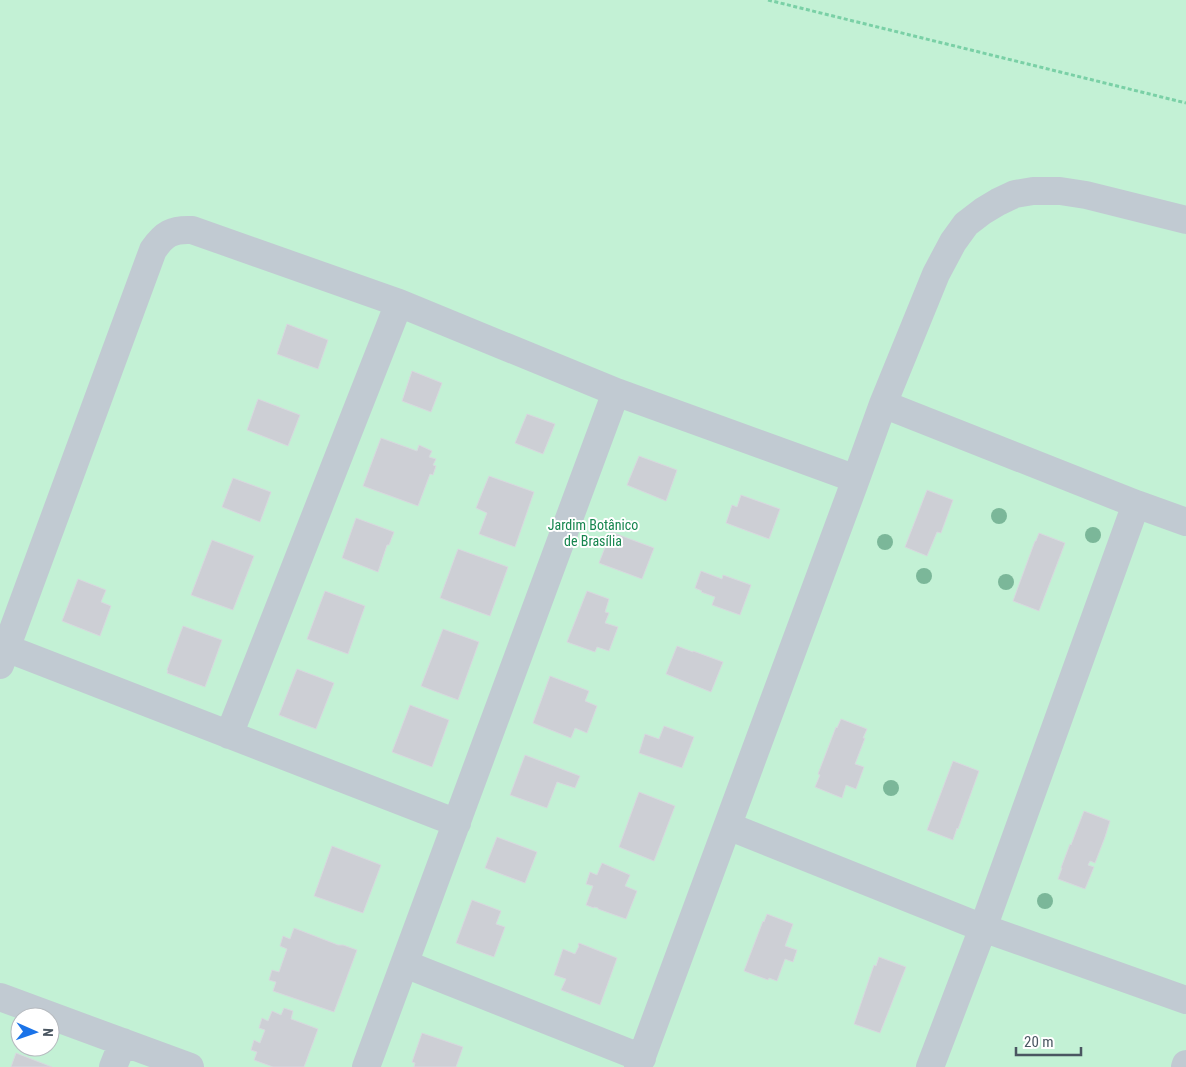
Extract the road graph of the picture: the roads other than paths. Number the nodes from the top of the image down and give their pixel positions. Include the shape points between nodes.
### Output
1 (1186, 220) edge
2 (399, 303) junction
3 (616, 392) junction
4 (883, 404) junction
5 (856, 479) junction
6 (1136, 504) junction
7 (1186, 522) edge
8 (3, 657) edge
9 (229, 735) junction
10 (457, 823) junction
11 (728, 826) junction
12 (983, 928) junction
13 (405, 964) junction
14 (0, 997) edge
15 (1186, 1000) edge
16 (123, 1042) junction
17 (640, 1063) edge
18 (113, 1067) edge
19 (190, 1067) edge
20 (366, 1067) edge
21 (930, 1067) edge

1 - 4 street via 1060,191 1015,194 983,211 966,224 936,274
2 - 3 street
2 - 8 street via 192,230 180,229 160,240 153,250
2 - 9 street
3 - 5 street
3 - 10 street
4 - 5 street
4 - 6 street
5 - 11 street
6 - 7 street
6 - 12 street
8 - 9 street
9 - 10 street
10 - 13 street
11 - 12 street
11 - 17 street
12 - 15 street
12 - 21 street
13 - 17 street
13 - 20 street
14 - 16 street
16 - 18 street
16 - 19 street

